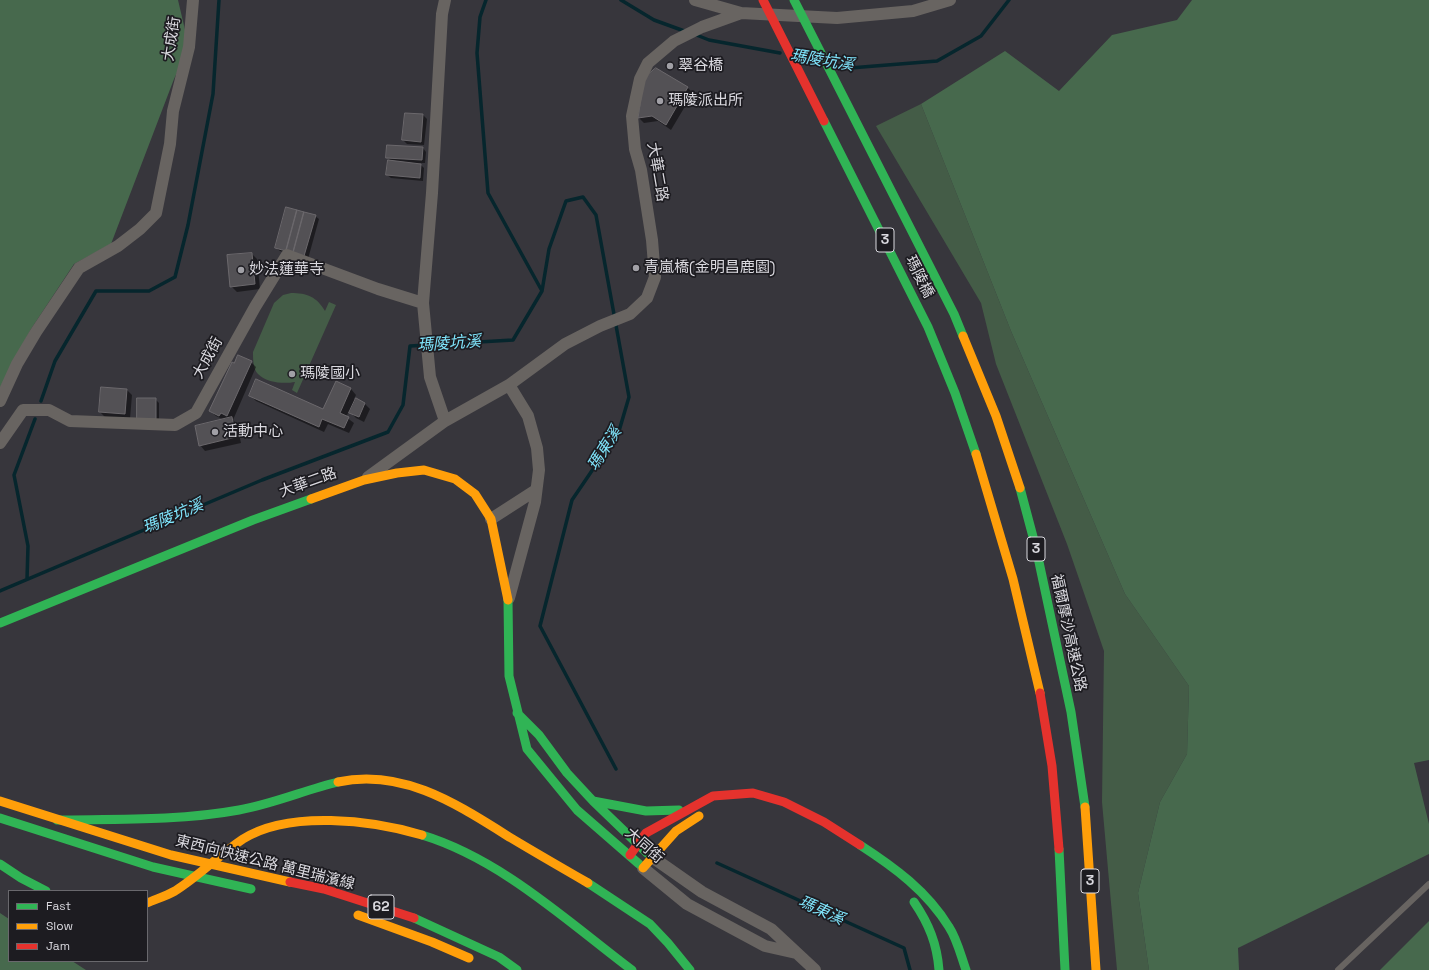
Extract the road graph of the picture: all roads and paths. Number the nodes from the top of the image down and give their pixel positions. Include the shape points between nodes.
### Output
1 (193, 0) edge
2 (445, 0) edge
3 (695, 0) edge
4 (763, 0) edge
5 (794, 0) edge
6 (950, 0) edge
7 (741, 13) junction
8 (423, 303) junction
9 (954, 314) joint
10 (509, 385) junction
11 (0, 401) edge
12 (445, 421) junction
13 (0, 443) edge
14 (364, 480) junction
15 (536, 490) junction
16 (491, 519) junction
17 (508, 601) junction
18 (0, 623) edge
19 (517, 713) junction
20 (0, 801) edge
21 (593, 801) junction
22 (686, 810) junction
23 (708, 812) dead end
24 (0, 818) edge
25 (57, 820) junction
26 (637, 844) junction
27 (630, 855) junction
28 (652, 857) junction
29 (0, 864) edge
30 (644, 868) junction
31 (1429, 884) edge
32 (44, 890) edge
33 (262, 892) dead end
34 (908, 897) dead end
35 (148, 903) edge
36 (348, 912) dead end
37 (796, 952) junction
38 (478, 962) dead end
39 (517, 970) edge
40 (632, 970) edge
41 (690, 970) edge
42 (815, 970) edge
43 (939, 970) edge
44 (966, 970) edge
45 (1065, 970) edge
46 (1096, 970) edge
47 (1338, 970) edge

1 - 11 street, 大成街 via 189,47 173,111 170,144 156,213 118,246 79,268 36,332 17,364
2 - 8 street
3 - 7 street
4 - 45 main road, 瑪陵橋 / 3 via 928,327 966,419 1008,556 1029,640 1042,707 1056,802
5 - 9 main road, 瑪陵橋 / 3
6 - 7 street via 913,11 837,18
7 - 10 street, 大華二路 via 702,27 674,41 648,64 640,79 632,116 652,240 654,276 647,298 630,314 565,344
8 - 12 street via 430,377
8 - 13 street, 大成街 via 287,255 196,413 175,425 70,421 49,410 23,410
9 - 46 main road, 福爾摩沙高速公路 / 3 via 996,416 1017,477 1034,541 1070,712 1083,793
10 - 12 street, 大華二路
10 - 15 street via 528,416 537,448 539,470
12 - 14 street, 大華二路
14 - 16 main road via 424,470 455,479 475,494
14 - 18 main road, 大華二路 via 253,520
15 - 16 street
15 - 17 street
16 - 17 main road, 大同街
17 - 19 main road, 大同街 via 509,676
19 - 21 main road, 大同街 via 539,735 567,773
19 - 27 main road, 大同街 via 527,749 554,784 577,810
20 - 25 main road, 東西向快速公路 萬里瑞濱線 / 62
21 - 22 main road via 631,811 662,813
21 - 26 main road, 大同街
22 - 26 main road via 646,834
22 - 44 main road via 713,796 753,793 784,802 824,822 894,867 925,895 950,928
23 - 28 main road via 693,818
24 - 33 main road, 東西向快速公路 萬里瑞濱線 via 153,867
25 - 39 main road, 東西向快速公路 萬里瑞濱線 / 62 via 171,855 324,889 424,921 499,957
25 - 41 main road via 208,815 240,809 344,779 406,782 459,806 637,915 658,932
26 - 27 main road
26 - 28 main road, 大同街
27 - 30 main road, 大同街
28 - 30 main road
28 - 37 street, 大同街 via 702,892 771,929
29 - 32 main road
30 - 37 street, 大同街 via 687,904 765,946
31 - 47 lane
34 - 43 main road via 928,923 936,943
35 - 40 main road via 173,892 227,849 272,826 304,821 374,825 426,837 472,856 517,884
36 - 38 main road, 東西向快速公路 萬里瑞濱線 / 62 via 432,942
37 - 42 street, 大同街

